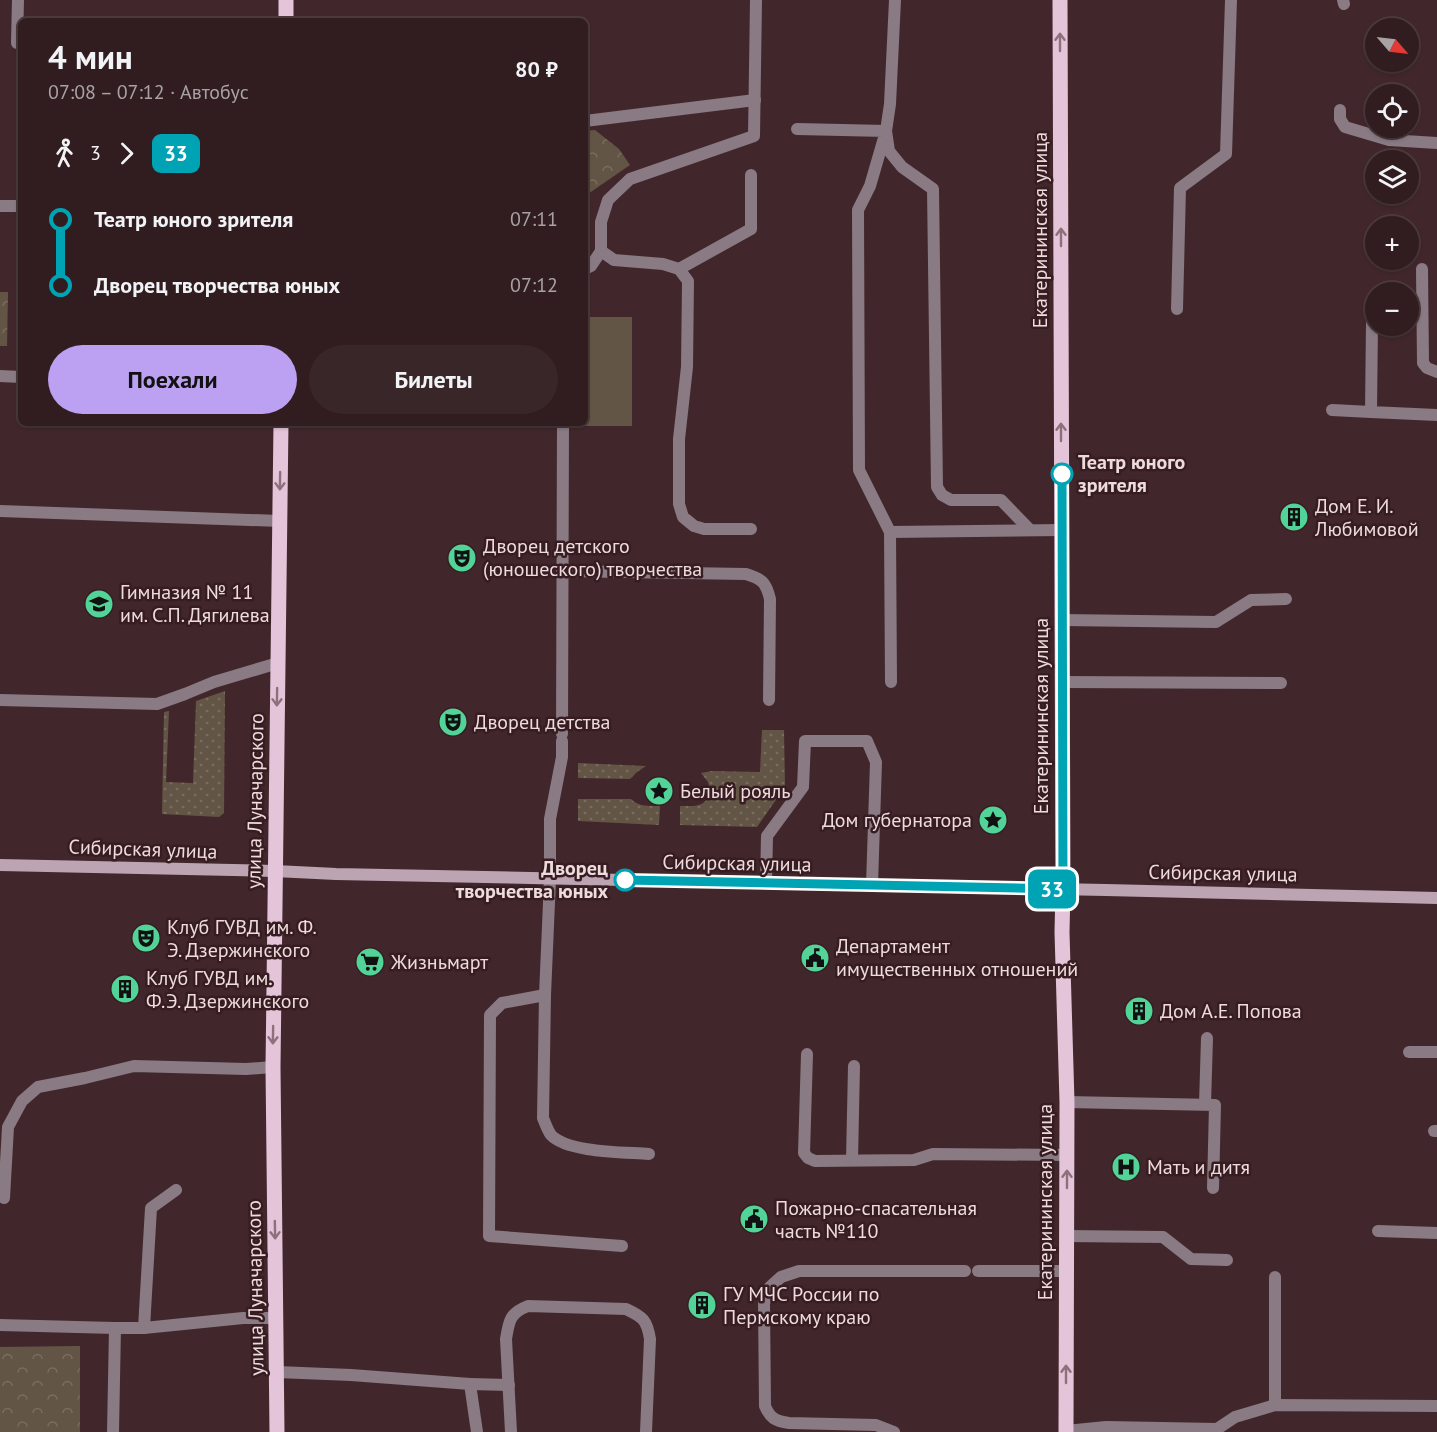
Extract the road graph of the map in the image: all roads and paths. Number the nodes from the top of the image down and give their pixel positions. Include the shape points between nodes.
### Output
1 (18, 0) edge
2 (286, 0) edge
3 (756, 0) edge
4 (896, 0) edge
5 (1060, 0) edge
6 (1231, 0) edge
7 (286, 18) edge
8 (17, 43) dead end
9 (755, 100) junction
10 (1340, 110) dead end
11 (588, 121) edge
12 (797, 129) dead end
13 (886, 131) junction
14 (1437, 143) edge
15 (751, 175) dead end
16 (0, 206) edge
17 (18, 206) edge
18 (601, 251) junction
19 (588, 268) edge
20 (679, 269) junction
21 (1422, 269) dead end
22 (1177, 309) dead end
23 (1372, 336) edge
24 (1437, 372) edge
25 (0, 376) edge
26 (18, 377) edge
27 (1332, 410) dead end
28 (1371, 412) junction
29 (1437, 415) edge
30 (281, 426) edge
31 (563, 426) edge
32 (0, 511) edge
33 (279, 521) junction
34 (751, 529) dead end
35 (1030, 530) junction
36 (1062, 530) junction
37 (890, 532) junction
38 (562, 570) junction
39 (1286, 599) dead end
40 (1062, 621) junction
41 (278, 663) junction
42 (891, 682) dead end
43 (1062, 682) junction
44 (1281, 683) dead end
45 (0, 700) edge
46 (769, 700) dead end
47 (0, 865) edge
48 (275, 871) junction
49 (550, 879) junction
50 (766, 883) junction
51 (872, 885) junction
52 (1063, 889) junction
53 (1437, 898) edge
54 (545, 994) junction
55 (1207, 1038) dead end
56 (1409, 1052) dead end
57 (1437, 1052) edge
58 (807, 1054) dead end
59 (273, 1066) junction
60 (854, 1066) dead end
61 (1067, 1102) junction
62 (1205, 1104) junction
63 (649, 1154) dead end
64 (1067, 1155) junction
65 (852, 1160) junction
66 (1213, 1188) dead end
67 (176, 1190) dead end
68 (4, 1198) dead end
69 (1378, 1231) dead end
70 (1437, 1233) edge
71 (1066, 1236) junction
72 (622, 1246) dead end
73 (1227, 1260) dead end
74 (965, 1271) dead end
75 (978, 1271) dead end
76 (1066, 1271) junction
77 (1275, 1277) dead end
78 (276, 1318) junction
79 (0, 1325) edge
80 (115, 1328) junction
81 (144, 1328) junction
82 (277, 1372) junction
83 (470, 1384) junction
84 (509, 1384) junction
85 (1275, 1406) junction
86 (1437, 1406) edge
87 (1066, 1431) edge
88 (1217, 1431) edge
89 (113, 1432) edge
90 (278, 1432) edge
91 (477, 1432) edge
92 (511, 1432) edge
93 (646, 1432) edge
94 (894, 1432) edge

1 - 8 lane
2 - 7 main road
3 - 9 lane
4 - 13 lane
36 -> 5 main road, Екатерининская улица
6 - 22 lane via 1226,154 1180,188
9 - 11 lane
9 - 18 lane via 754,136 630,179 608,200 601,222
10 - 14 lane via 1345,127 1389,140
12 - 13 lane
13 - 35 lane via 889,151 902,167 933,189 937,487 951,500 1001,500
13 - 37 lane via 870,186 858,210 859,470
15 - 20 lane via 751,229
16 - 17 lane
18 - 19 lane
18 - 20 lane via 614,260
20 - 34 lane via 688,281 679,504 683,517 694,526
21 - 24 lane via 1423,363
23 - 28 lane
25 - 26 lane
27 - 28 lane
28 - 29 lane
30 -> 33 main road, улица Луначарского
31 - 38 lane
32 - 33 lane
33 - 41 main road, улица Луначарского
35 - 36 lane
35 - 37 lane
36 - 40 main road, Екатерининская улица
37 - 42 lane
38 - 46 lane via 746,574 759,578 767,586 770,599
38 - 49 lane via 562,757 550,819
39 - 40 lane via 1251,600 1216,622
40 - 43 main road, Екатерининская улица
41 - 45 lane via 157,704
41 -> 48 main road, улица Луначарского
43 - 44 lane
43 - 52 main road, Екатерининская улица
47 - 48 main road, Сибирская улица
48 - 49 main road, Сибирская улица
48 -> 59 main road, улица Луначарского
49 - 50 main road, Сибирская улица
49 - 54 lane
50 - 51 main road, Сибирская улица
50 - 51 lane via 767,836 803,787 805,741 867,741 876,762
51 - 52 main road, Сибирская улица
52 - 53 main road, Сибирская улица
52 - 61 main road, Екатерининская улица
54 - 63 lane via 543,1118 551,1135 567,1145
54 - 72 lane via 502,1003 490,1015 489,1236
55 - 62 lane
56 - 57 lane
58 - 65 lane via 804,1153 816,1161
59 - 68 lane via 134,1066 38,1087 22,1101 8,1127
59 -> 78 main road, улица Луначарского
60 - 65 lane
61 - 62 lane
61 - 64 main road, Екатерининская улица
62 - 66 lane via 1215,1105
64 - 65 lane via 933,1154 914,1160
71 -> 64 main road, Екатерининская улица
67 - 81 lane via 151,1208
69 - 70 lane
71 - 73 lane via 1163,1237 1191,1259
71 - 76 main road, Екатерининская улица
74 - 94 lane via 799,1271 781,1277 771,1287 764,1303 765,1406 770,1417 789,1423 876,1425
75 - 76 lane
87 -> 76 main road, Екатерининская улица
77 - 85 lane
78 - 81 lane via 243,1317
78 - 82 main road, улица Луначарского
79 - 80 lane
80 - 81 lane
80 - 89 lane
82 - 83 lane
82 - 90 main road, улица Луначарского
83 - 84 lane
83 - 91 lane
84 - 92 lane
84 - 93 lane via 506,1339 508,1324 517,1310 528,1306 626,1309 648,1325 651,1339
85 - 86 lane
85 - 88 lane via 1235,1417
87 - 88 lane via 1106,1427

